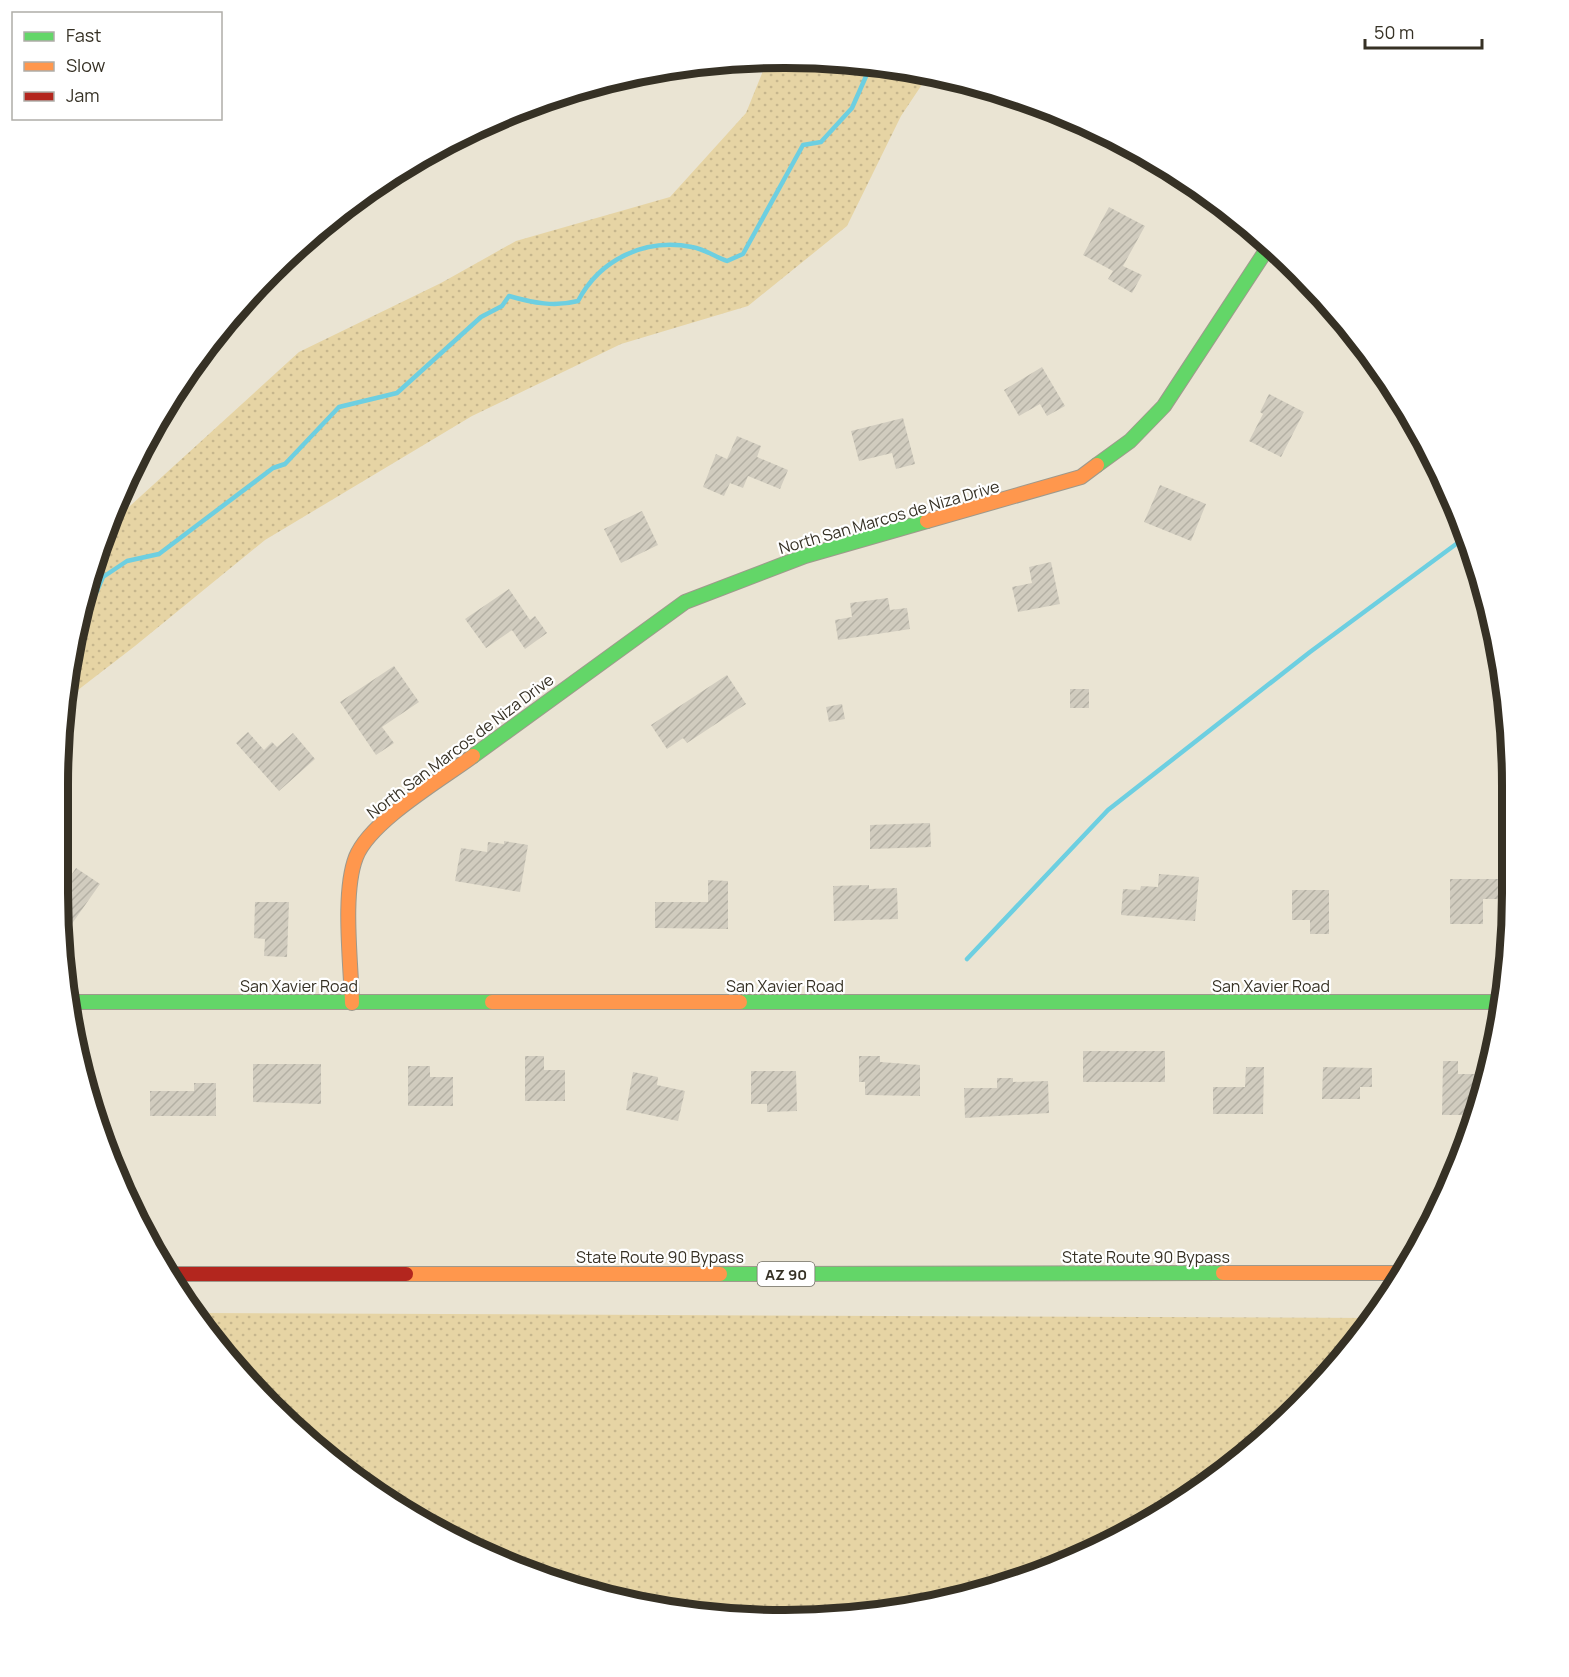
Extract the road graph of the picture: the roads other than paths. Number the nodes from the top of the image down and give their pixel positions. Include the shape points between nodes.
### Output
1 (1265, 253) edge
2 (76, 1002) edge
3 (1493, 1002) edge
4 (352, 1003) junction
5 (1392, 1273) edge
6 (178, 1274) edge

1 - 4 main road, North San Marcos de Niza Drive via 1164,406 1130,441 1081,477 805,556 685,602 375,828 356,856 349,890
2 - 4 main road, San Xavier Road
3 - 4 main road, San Xavier Road
5 - 6 main road, State Route 90 Bypass / AZ 90

